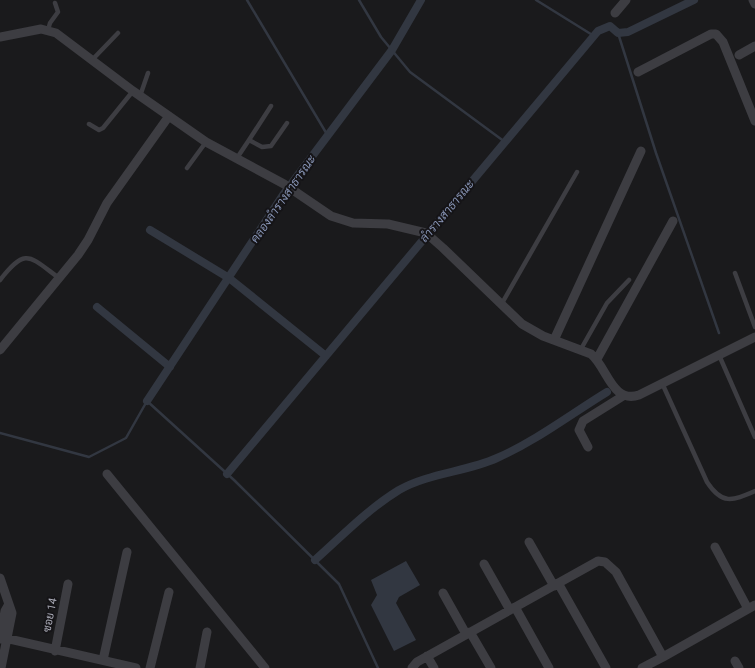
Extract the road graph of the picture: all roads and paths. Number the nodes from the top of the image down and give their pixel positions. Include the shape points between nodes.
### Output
1 (626, 0) edge
2 (753, 0) edge
3 (55, 3) dead end
4 (755, 4) edge
5 (615, 13) dead end
6 (48, 30) junction
7 (118, 33) dead end
8 (0, 37) edge
9 (755, 46) edge
10 (739, 55) dead end
11 (92, 60) junction
12 (638, 72) dead end
13 (148, 73) dead end
14 (136, 94) junction
15 (271, 106) dead end
16 (169, 116) junction
17 (755, 121) edge
18 (89, 124) dead end
19 (287, 124) dead end
20 (249, 140) junction
21 (206, 142) junction
22 (641, 151) dead end
23 (237, 158) junction
24 (187, 168) dead end
25 (577, 172) dead end
26 (673, 221) dead end
27 (735, 273) dead end
28 (59, 278) junction
29 (0, 280) edge
30 (629, 280) dead end
31 (501, 305) junction
32 (755, 327) edge
33 (755, 337) edge
34 (554, 340) junction
35 (581, 349) junction
36 (0, 350) edge
37 (719, 355) junction
38 (596, 358) junction
39 (662, 383) junction
40 (623, 396) junction
41 (755, 437) edge
42 (588, 447) dead end
43 (107, 474) dead end
44 (755, 491) edge
45 (530, 542) dead end
46 (716, 548) dead end
47 (127, 552) dead end
48 (484, 564) dead end
49 (0, 578) edge
50 (68, 584) dead end
51 (556, 584) junction
52 (168, 592) dead end
53 (443, 593) dead end
54 (752, 607) edge
55 (513, 608) junction
56 (207, 632) dead end
57 (468, 633) junction
58 (2, 638) edge
59 (55, 651) junction
60 (427, 656) junction
61 (663, 657) junction
62 (103, 660) junction
63 (1, 668) edge
64 (134, 668) edge
65 (150, 668) edge
66 (200, 668) edge
67 (265, 668) edge
68 (412, 668) edge
69 (434, 668) edge
70 (491, 668) edge
71 (549, 668) edge
72 (606, 668) edge
73 (642, 668) edge

1 - 5 street
2 - 4 street
3 - 6 lane via 58,12
6 - 8 street
6 - 11 street via 67,40
7 - 11 lane
9 - 10 street
11 - 14 street
12 - 17 street via 711,34 716,34 723,42
13 - 14 lane
14 - 16 street
14 - 18 lane via 103,128 99,130
15 - 20 lane
16 - 21 street
16 - 28 street via 107,203 78,255
19 - 20 lane via 271,146 262,147
20 - 23 lane
21 - 23 street
21 - 24 lane
22 - 34 street
23 - 31 street via 284,184 331,216 353,223 388,224 430,236
25 - 31 lane
26 - 38 street
27 - 32 lane
28 - 29 lane via 26,257 19,260
28 - 36 street
30 - 35 lane via 607,303
31 - 34 street via 527,328
33 - 37 street
34 - 35 street
35 - 38 street
37 - 39 street
37 - 41 lane
38 - 40 street
39 - 40 street via 633,397
39 - 44 lane via 713,491 729,500
40 - 42 street via 583,421 579,430
43 - 67 street
45 - 51 street
46 - 54 street
47 - 62 street
48 - 55 street
49 - 58 street via 9,604 5,611
50 - 59 street, ซอย 14
51 - 55 street
51 - 61 street via 598,561 611,565
51 - 72 street
52 - 65 street
53 - 57 street
54 - 61 street
55 - 57 street
55 - 71 street
56 - 66 street
57 - 60 street
57 - 70 street
58 - 59 street
58 - 63 street
59 - 62 street
60 - 68 street
60 - 69 street
61 - 73 street
62 - 64 street

